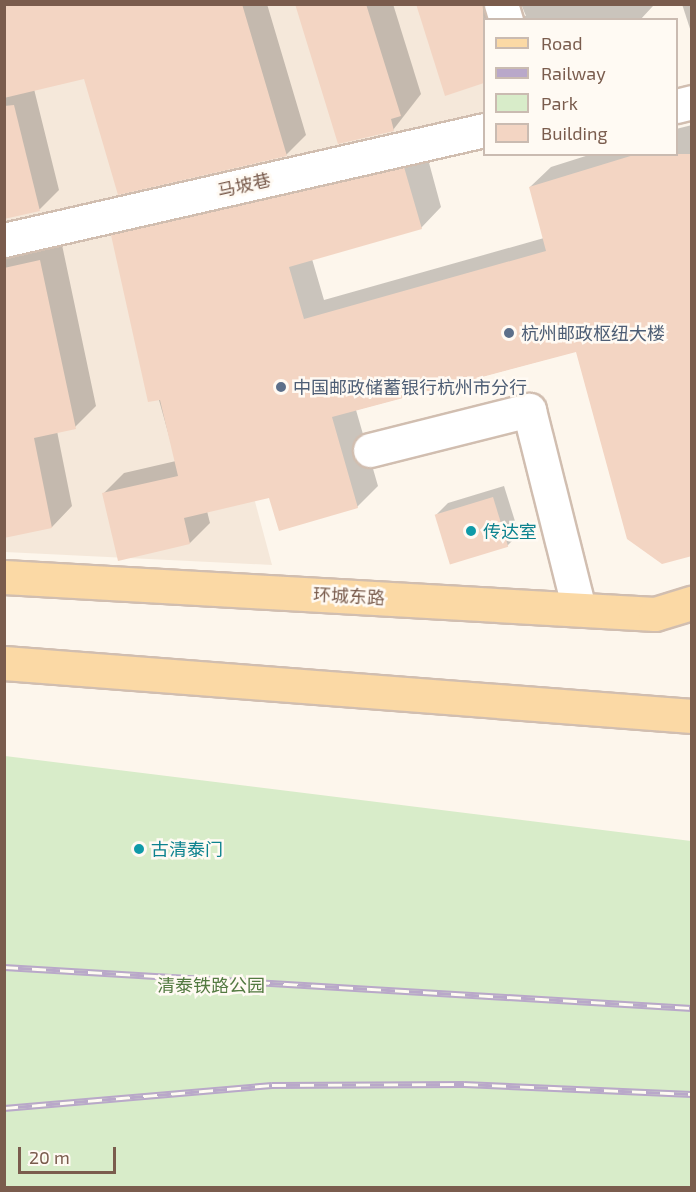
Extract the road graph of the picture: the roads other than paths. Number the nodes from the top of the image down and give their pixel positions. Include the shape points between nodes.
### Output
1 (483, 130) edge
2 (4, 240) edge
3 (370, 450) dead end
4 (4, 577) edge
5 (692, 603) edge
6 (579, 609) junction
7 (4, 663) edge
8 (692, 700) edge
9 (597, 709) junction
10 (692, 716) edge

1 - 2 lane, 马坡巷
3 - 6 lane via 529,410
4 - 6 main road, 环城东路
5 - 6 main road, 环城东路 via 655,614
7 - 9 main road
8 - 9 main road
9 - 10 main road

